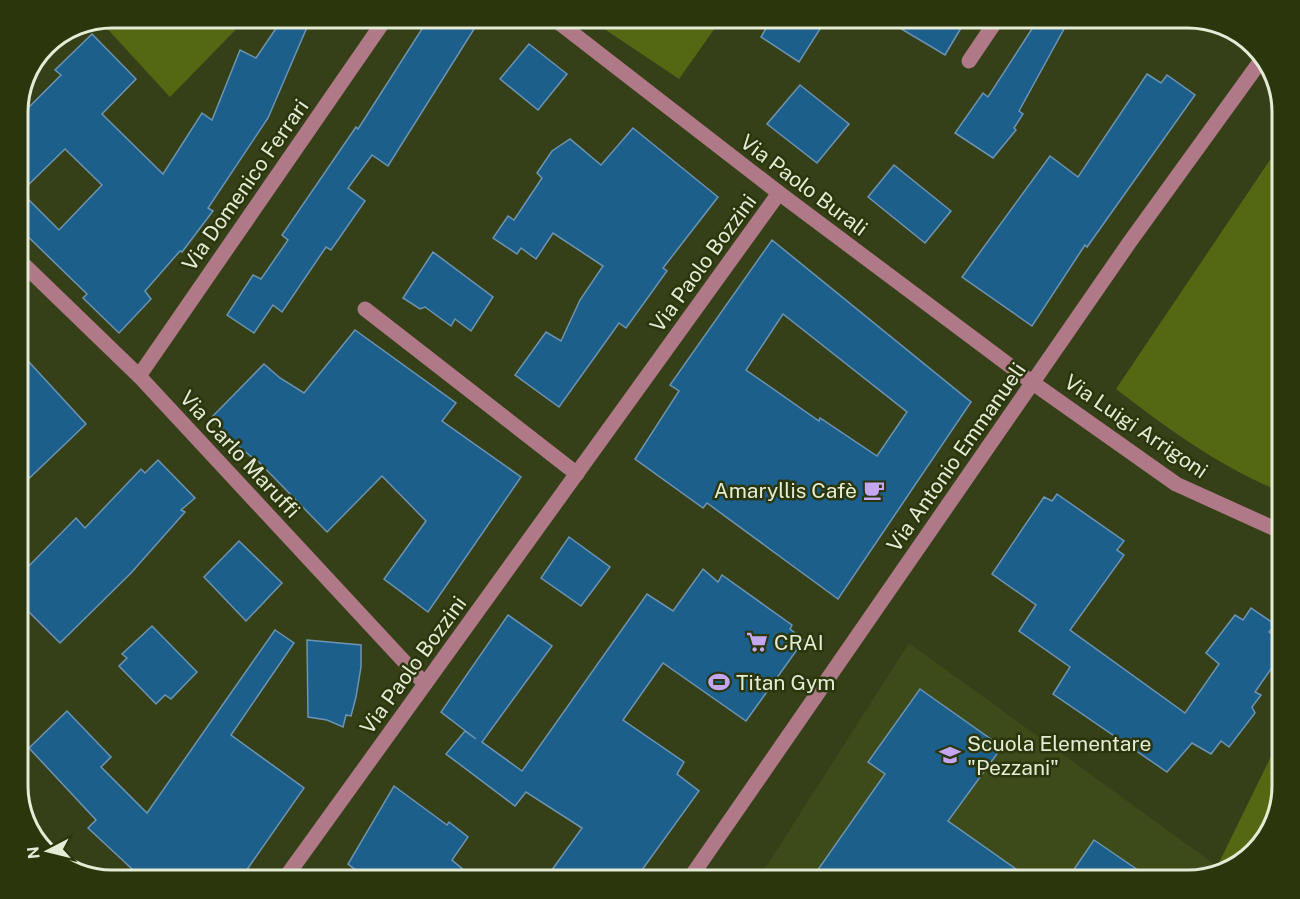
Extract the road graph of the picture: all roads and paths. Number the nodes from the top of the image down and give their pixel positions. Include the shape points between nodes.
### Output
1 (379, 28) edge
2 (566, 28) edge
3 (991, 28) edge
4 (969, 61) dead end
5 (1257, 66) edge
6 (779, 193) junction
7 (29, 271) edge
8 (365, 309) dead end
9 (139, 376) junction
10 (1033, 382) junction
11 (577, 474) junction
12 (1272, 527) edge
13 (425, 684) junction
14 (291, 870) edge
15 (696, 870) edge

1 - 9 street, Via Domenico Ferrari
2 - 6 street, Via Paolo Burali
3 - 4 street
5 - 10 street, Via Antonio Emmanueli
6 - 10 street, Via Paolo Burali
6 - 11 street, Via Paolo Bozzini
7 - 9 street, Via Carlo Maruffi
8 - 11 street
9 - 13 street, Via Carlo Maruffi
10 - 12 street, Via Luigi Arrigoni via 1176,484
10 - 15 street, Via Antonio Emmanueli
11 - 13 street, Via Paolo Bozzini
13 - 14 street, Via Paolo Bozzini

